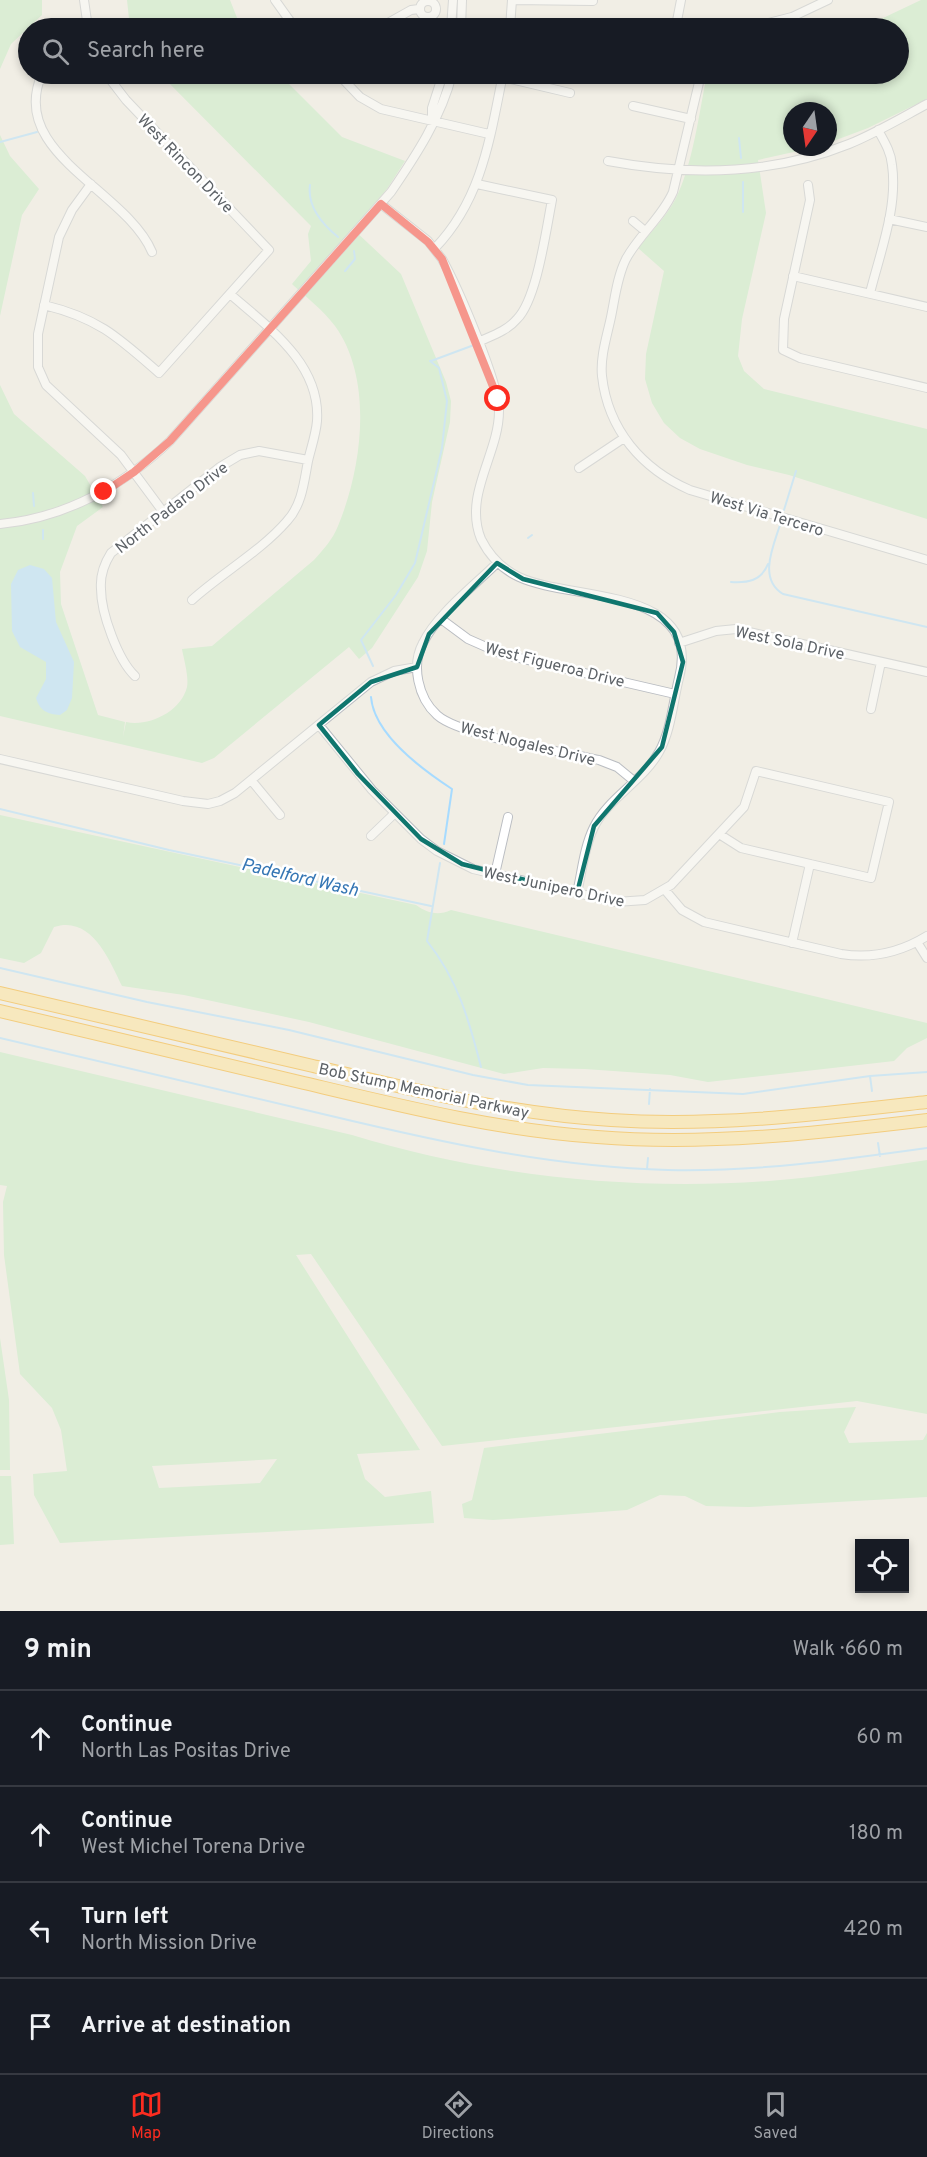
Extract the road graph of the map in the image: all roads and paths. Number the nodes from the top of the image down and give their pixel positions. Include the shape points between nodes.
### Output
1 (84, 0) edge
2 (274, 0) edge
3 (453, 0) edge
4 (462, 0) edge
5 (512, 0) edge
6 (681, 0) edge
7 (828, 0) edge
8 (593, 2) dead end
9 (419, 9) dead end
10 (87, 18) edge
11 (288, 18) edge
12 (397, 18) edge
13 (452, 18) edge
14 (461, 18) edge
15 (511, 18) edge
16 (678, 18) edge
17 (788, 18) edge
18 (40, 84) edge
19 (114, 84) edge
20 (349, 84) edge
21 (440, 84) edge
22 (449, 84) edge
23 (500, 84) edge
24 (536, 84) edge
25 (699, 84) edge
26 (570, 93) dead end
27 (927, 104) edge
28 (633, 106) dead end
29 (691, 119) junction
30 (432, 120) junction
31 (878, 130) junction
32 (489, 134) junction
33 (608, 161) dead end
34 (678, 170) junction
35 (91, 184) junction
36 (477, 184) junction
37 (808, 185) dead end
38 (381, 204) junction
39 (889, 219) junction
40 (633, 221) dead end
41 (927, 227) edge
42 (645, 231) junction
43 (435, 248) junction
44 (152, 252) dead end
45 (794, 276) junction
46 (870, 293) junction
47 (230, 294) junction
48 (44, 305) junction
49 (927, 307) edge
50 (270, 329) junction
51 (478, 342) junction
52 (927, 388) edge
53 (624, 438) junction
54 (308, 460) junction
55 (579, 468) dead end
56 (134, 472) junction
57 (164, 513) junction
58 (0, 524) edge
59 (927, 560) edge
60 (498, 562) junction
61 (192, 600) dead end
62 (441, 619) junction
63 (680, 643) junction
64 (881, 662) junction
65 (417, 667) junction
66 (927, 672) edge
67 (135, 676) dead end
68 (675, 694) junction
69 (871, 709) dead end
70 (319, 725) junction
71 (0, 759) edge
72 (251, 780) junction
73 (634, 781) junction
74 (394, 813) junction
75 (280, 815) dead end
76 (508, 817) dead end
77 (719, 834) junction
78 (371, 836) dead end
79 (810, 864) junction
80 (495, 874) junction
81 (665, 890) junction
82 (577, 893) junction
83 (927, 936) edge
84 (917, 942) junction
85 (792, 943) junction
86 (927, 958) edge
87 (0, 993) edge
88 (0, 1011) edge
89 (927, 1102) edge
90 (927, 1120) edge

1 - 10 street
2 - 11 street
3 - 13 street
4 - 14 street
5 - 8 street
5 - 15 street
6 - 16 street
7 - 17 street
9 - 12 street
18 - 35 street via 35,105 41,130
19 - 47 street, West Rincon Drive via 269,250
20 - 30 street via 381,109
21 - 30 street
22 - 30 street via 441,111
23 - 32 street
24 - 26 street
25 - 29 street, West Via Tercero
27 - 31 street
28 - 29 street
29 - 34 street, West Via Tercero
30 - 32 street
30 - 38 street via 412,160
31 - 34 street via 849,144 781,164 737,170
31 - 39 street via 892,165
32 - 36 street
33 - 34 street
34 - 42 street, West Via Tercero via 665,208
35 - 44 street via 141,229
35 - 48 street via 59,237
36 - 43 street via 463,215
36 - 51 street via 552,200 524,311 506,329
37 - 45 street via 810,200
38 - 43 street
38 - 50 street
39 - 41 street
39 - 46 street
40 - 42 street
42 - 53 street, West Via Tercero via 621,270 604,349 602,375 609,408
43 - 51 street via 448,269
45 - 46 street
45 - 52 street via 784,319 783,350 800,358
46 - 49 street
47 - 48 street via 159,373 100,324
47 - 50 street
48 - 56 street via 36,354 46,385
50 - 54 street via 292,351 311,382 317,421
50 - 56 street via 170,441
51 - 60 street via 495,387 499,411 476,517 482,538
53 - 55 street
53 - 59 street, West Via Tercero via 636,454 668,480 690,490
54 - 57 street, North Padaro Drive via 258,451 240,455
54 - 61 street via 299,501 287,521
56 - 57 street
56 - 58 street via 75,505
57 - 67 street, North Padaro Drive via 120,544 106,561 101,580 102,599 119,654
60 - 62 street
60 - 63 street via 523,579 649,609 664,618
62 - 65 street via 424,641
62 - 68 street, West Figueroa Drive via 468,639 502,654
63 - 64 street, West Sola Drive via 736,629
63 - 68 street via 682,667
64 - 66 street, West Sola Drive
64 - 69 street
65 - 70 street via 379,677
65 - 73 street, West Nogales Drive via 428,704 447,722 466,730 599,760
68 - 73 street via 662,747
70 - 72 street
70 - 74 street, West Junipero Drive
71 - 72 street via 197,804 220,801
72 - 75 street
73 - 82 street via 594,826
74 - 78 street
74 - 80 street, West Junipero Drive via 437,851 473,869
76 - 80 street
77 - 79 street via 741,848
77 - 79 street via 744,807 756,771 888,802 871,878
77 - 81 street
79 - 85 street
80 - 82 street, West Junipero Drive
81 - 82 street, West Junipero Drive via 645,900 623,902
81 - 85 street via 682,910 704,922
83 - 84 street
84 - 85 street via 888,953 859,956
84 - 86 street
87 - 89 highway, Bob Stump Memorial Parkway via 421,1092 541,1114 706,1123 793,1118
88 - 90 highway, Bob Stump Memorial Parkway via 439,1114 539,1131 643,1140 711,1140 792,1136

